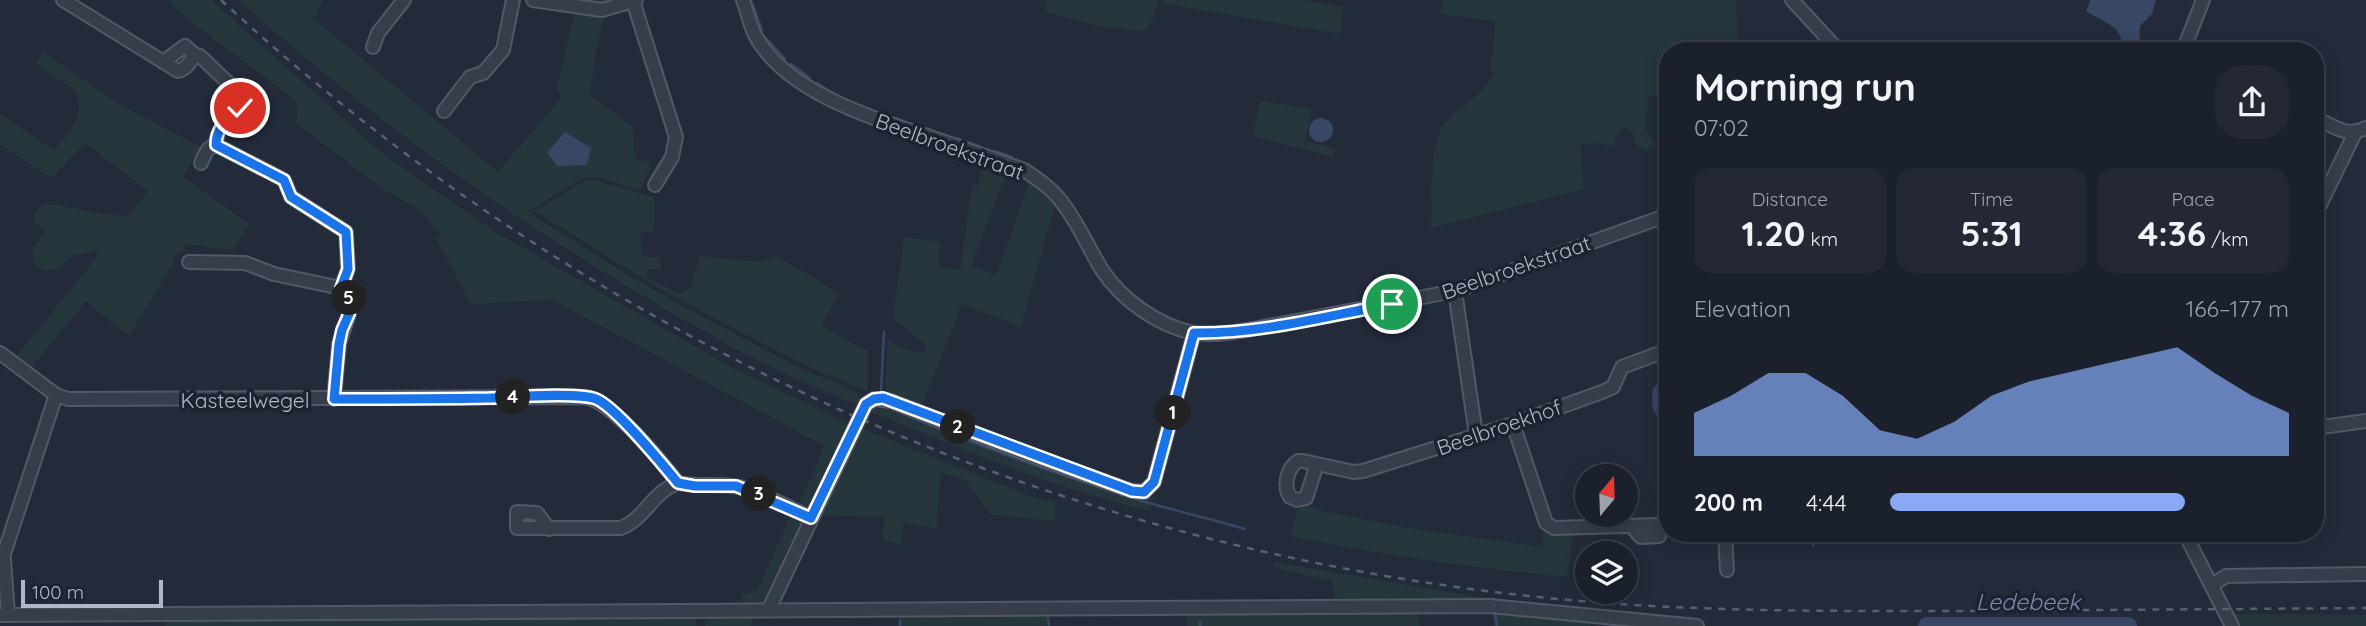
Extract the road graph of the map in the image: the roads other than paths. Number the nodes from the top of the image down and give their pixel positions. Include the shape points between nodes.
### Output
1 (63, 0) edge
2 (404, 0) edge
3 (513, 0) edge
4 (533, 0) edge
5 (635, 0) edge
6 (743, 0) edge
7 (1792, 0) edge
8 (2203, 0) edge
9 (1831, 42) edge
10 (2187, 42) edge
11 (373, 47) dead end
12 (444, 110) dead end
13 (2324, 122) edge
14 (2360, 131) edge
15 (216, 145) junction
16 (201, 163) dead end
17 (655, 186) dead end
18 (2324, 198) edge
19 (1659, 218) edge
20 (189, 262) dead end
21 (341, 288) junction
22 (1455, 291) junction
23 (1194, 333) junction
24 (0, 353) edge
25 (1659, 353) edge
26 (56, 395) junction
27 (334, 399) junction
28 (2366, 421) edge
29 (1513, 424) junction
30 (2324, 427) edge
31 (1476, 435) junction
32 (1317, 464) dead end
33 (678, 483) junction
34 (811, 518) junction
35 (1592, 527) edge
36 (549, 529) dead end
37 (1726, 542) edge
38 (2189, 542) edge
39 (2, 560) edge
40 (1727, 570) dead end
41 (2366, 574) edge
42 (2212, 585) junction
43 (769, 609) junction
44 (4, 615) edge
45 (1697, 626) edge
46 (2232, 626) edge

1 - 15 street via 163,62 185,46 243,97 240,108 222,125
2 - 11 street via 378,33
3 - 12 street via 503,50 483,73 470,77
4 - 5 street via 602,10
5 - 17 street via 676,137 672,157
6 - 23 street, Beelbroekstraat via 755,36 786,71 846,109 1024,170 1064,204 1120,293 1148,314
7 - 9 street
8 - 10 street
13 - 14 street via 2346,132
14 - 18 street
15 - 16 street
15 - 21 street via 284,180 291,197 346,232 348,269
19 - 22 street, Beelbroekstraat
20 - 21 street via 245,262 274,274
21 - 27 street via 350,307 339,344
22 - 23 street, Beelbroekstraat via 1253,329
22 - 31 street
23 - 34 street via 1154,482 1147,491 1132,491 891,401 874,399 866,404
24 - 26 street
25 - 29 street, Beelbroekhof via 1622,367 1613,387
26 - 27 street, Kasteelwegel via 128,401
26 - 39 street
27 - 33 street, Kasteelwegel via 596,399
28 - 30 street
29 - 31 street, Beelbroekhof
29 - 35 street via 1546,523 1554,528
31 - 32 street, Beelbroekhof via 1363,471
33 - 34 street via 736,486
33 - 36 street via 662,491 629,526
34 - 43 street
37 - 40 street
38 - 42 street
39 - 44 street
41 - 42 street via 2226,576
42 - 46 street
43 - 44 street
43 - 45 street via 1490,606

